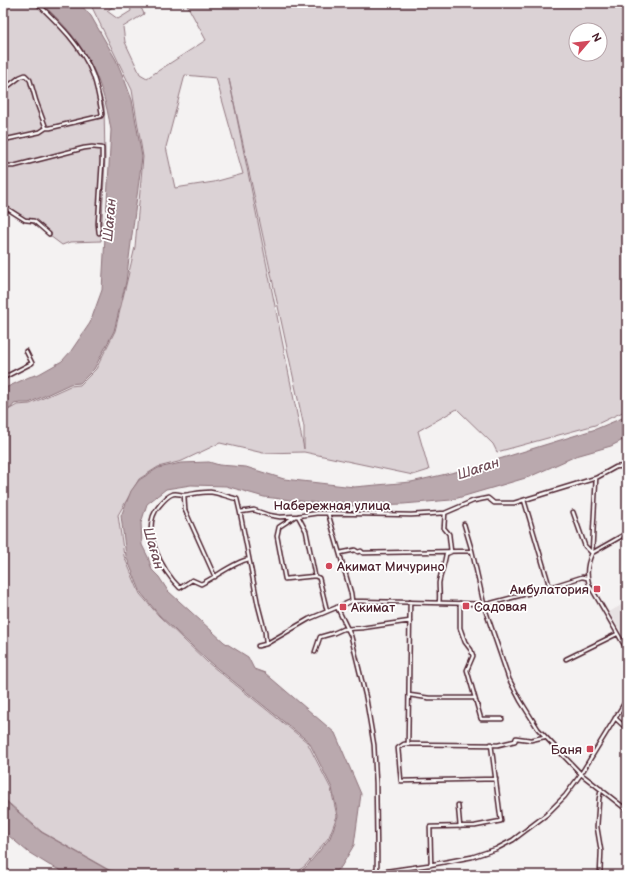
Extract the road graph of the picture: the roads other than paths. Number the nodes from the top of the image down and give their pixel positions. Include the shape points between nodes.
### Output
1 (37, 3) edge
2 (8, 87) dead end
3 (46, 128) junction
4 (3, 140) edge
5 (3, 166) edge
6 (3, 206) edge
7 (99, 233) dead end
8 (49, 234) dead end
9 (26, 351) dead end
10 (3, 378) edge
11 (627, 466) edge
12 (596, 478) junction
13 (184, 495) junction
14 (524, 500) junction
15 (240, 512) junction
16 (573, 512) dead end
17 (328, 513) junction
18 (445, 513) junction
19 (296, 516) junction
20 (464, 524) dead end
21 (627, 533) edge
22 (472, 551) junction
23 (451, 552) junction
24 (340, 553) junction
25 (592, 553) junction
26 (249, 559) junction
27 (315, 576) junction
28 (215, 577) junction
29 (587, 578) junction
30 (550, 588) junction
31 (352, 601) junction
32 (410, 602) junction
33 (439, 603) junction
34 (460, 603) junction
35 (484, 604) junction
36 (337, 607) junction
37 (327, 611) junction
38 (410, 621) junction
39 (348, 629) junction
40 (617, 634) junction
41 (266, 644) junction
42 (258, 646) dead end
43 (627, 650) edge
44 (315, 652) dead end
45 (566, 659) dead end
46 (409, 695) junction
47 (474, 698) junction
48 (627, 699) edge
49 (615, 718) junction
50 (502, 719) dead end
51 (627, 729) edge
52 (544, 737) junction
53 (408, 744) junction
54 (491, 744) junction
55 (581, 774) junction
56 (496, 779) junction
57 (601, 789) junction
58 (458, 805) dead end
59 (627, 810) edge
60 (460, 827) junction
61 (431, 865) junction
62 (374, 872) junction
63 (360, 875) edge
64 (600, 875) edge

1 - 3 street via 79,48 93,76 102,114
2 - 3 street via 25,75 30,80
3 - 4 street via 40,132
5 - 7 street via 14,166 84,148 102,148
6 - 8 street via 25,220 34,221
9 - 10 street via 32,363
11 - 12 street, Набережная улица via 616,467
12 - 14 street, Набережная улица
12 - 25 street
13 - 15 street via 211,492 237,499
13 - 28 street via 185,510
13 - 28 street via 173,494 163,500 153,516 151,533 156,550 166,571 180,588 192,580 201,584
14 - 18 street, Набережная улица via 500,504 488,498
14 - 30 street
15 - 19 street, Набережная улица via 254,510 268,515
15 - 26 street
16 - 25 street via 585,546
17 - 18 street, Набережная улица via 411,516
17 - 19 street, Набережная улица
17 - 24 street
18 - 23 street via 444,528 449,534
19 - 27 street via 306,531
19 - 27 street via 279,527 277,536 285,579
20 - 22 street
21 - 25 street
22 - 23 street
22 - 35 street
23 - 24 street via 362,553 355,550
23 - 33 street via 446,554 441,573
24 - 31 street
25 - 29 street
26 - 28 street via 242,560
26 - 41 street via 266,632
27 - 37 street via 319,578
29 - 30 street via 582,576
29 - 40 street
30 - 35 street
31 - 32 street
31 - 36 street
32 - 33 street
32 - 38 street
33 - 34 street
34 - 35 street
34 - 47 street via 460,628 473,656 467,670
35 - 52 street via 514,691
36 - 37 street
36 - 39 street
37 - 41 street
38 - 39 street
38 - 46 street
39 - 44 street via 320,637
39 - 62 street via 366,698 374,745 377,868
40 - 43 street
40 - 45 street
41 - 42 street
46 - 47 street
46 - 53 street
47 - 50 street via 481,718
48 - 49 street
49 - 51 street
49 - 55 street
52 - 54 street via 531,740 516,738 512,743
52 - 55 street
53 - 54 street
53 - 56 street via 398,748 401,780
54 - 56 street
55 - 57 street
55 - 61 street via 556,806 513,840 482,854
56 - 60 street via 501,821
57 - 59 street
57 - 64 street via 597,827 602,850
58 - 60 street
60 - 61 street via 430,827
61 - 62 street
62 - 63 street

